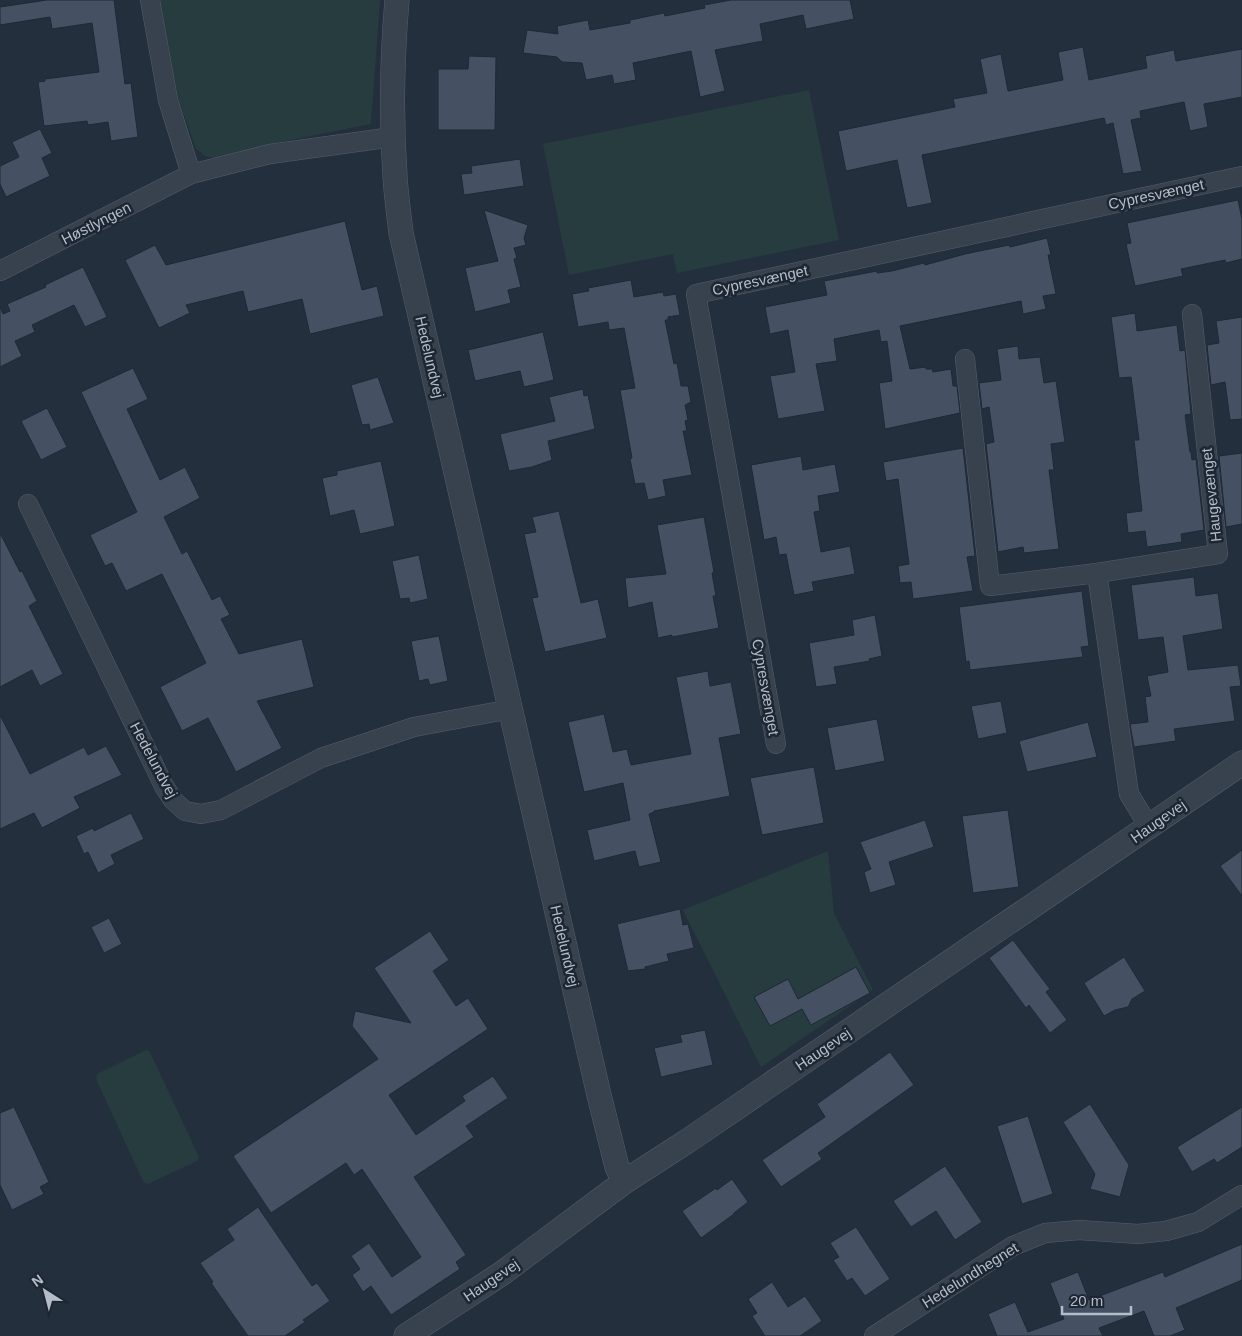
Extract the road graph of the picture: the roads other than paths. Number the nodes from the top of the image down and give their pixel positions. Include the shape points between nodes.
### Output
1 (150, 0) edge
2 (397, 0) edge
3 (393, 137) junction
4 (191, 174) junction
5 (1242, 176) edge
6 (0, 271) edge
7 (1192, 314) dead end
8 (964, 359) dead end
9 (28, 504) dead end
10 (1097, 573) junction
11 (511, 709) junction
12 (776, 744) dead end
13 (1242, 763) edge
14 (1149, 827) junction
15 (624, 1182) junction
16 (1242, 1195) edge
17 (406, 1336) edge
18 (874, 1336) edge

1 - 4 street via 168,100
2 - 3 street, Hedelundvej
3 - 4 street, Høstlyngen via 270,154
3 - 11 street, Hedelundvej via 401,234
4 - 6 street, Høstlyngen
5 - 12 street, Cypresvænget via 696,294
7 - 10 street, Haugevænget via 1218,554
8 - 10 street, Haugevænget via 990,586
9 - 11 street, Hedelundvej via 164,786 173,800 186,810 201,814 221,810 321,758 414,727
10 - 14 street via 1129,794
11 - 15 street, Hedelundvej via 599,1095 617,1167
13 - 14 street, Haugevej
14 - 15 street, Haugevej
15 - 17 street, Haugevej via 501,1274
16 - 18 street, Hedelundhegnet via 1198,1222 1166,1231 1138,1234 1079,1230 1046,1233 1013,1246

